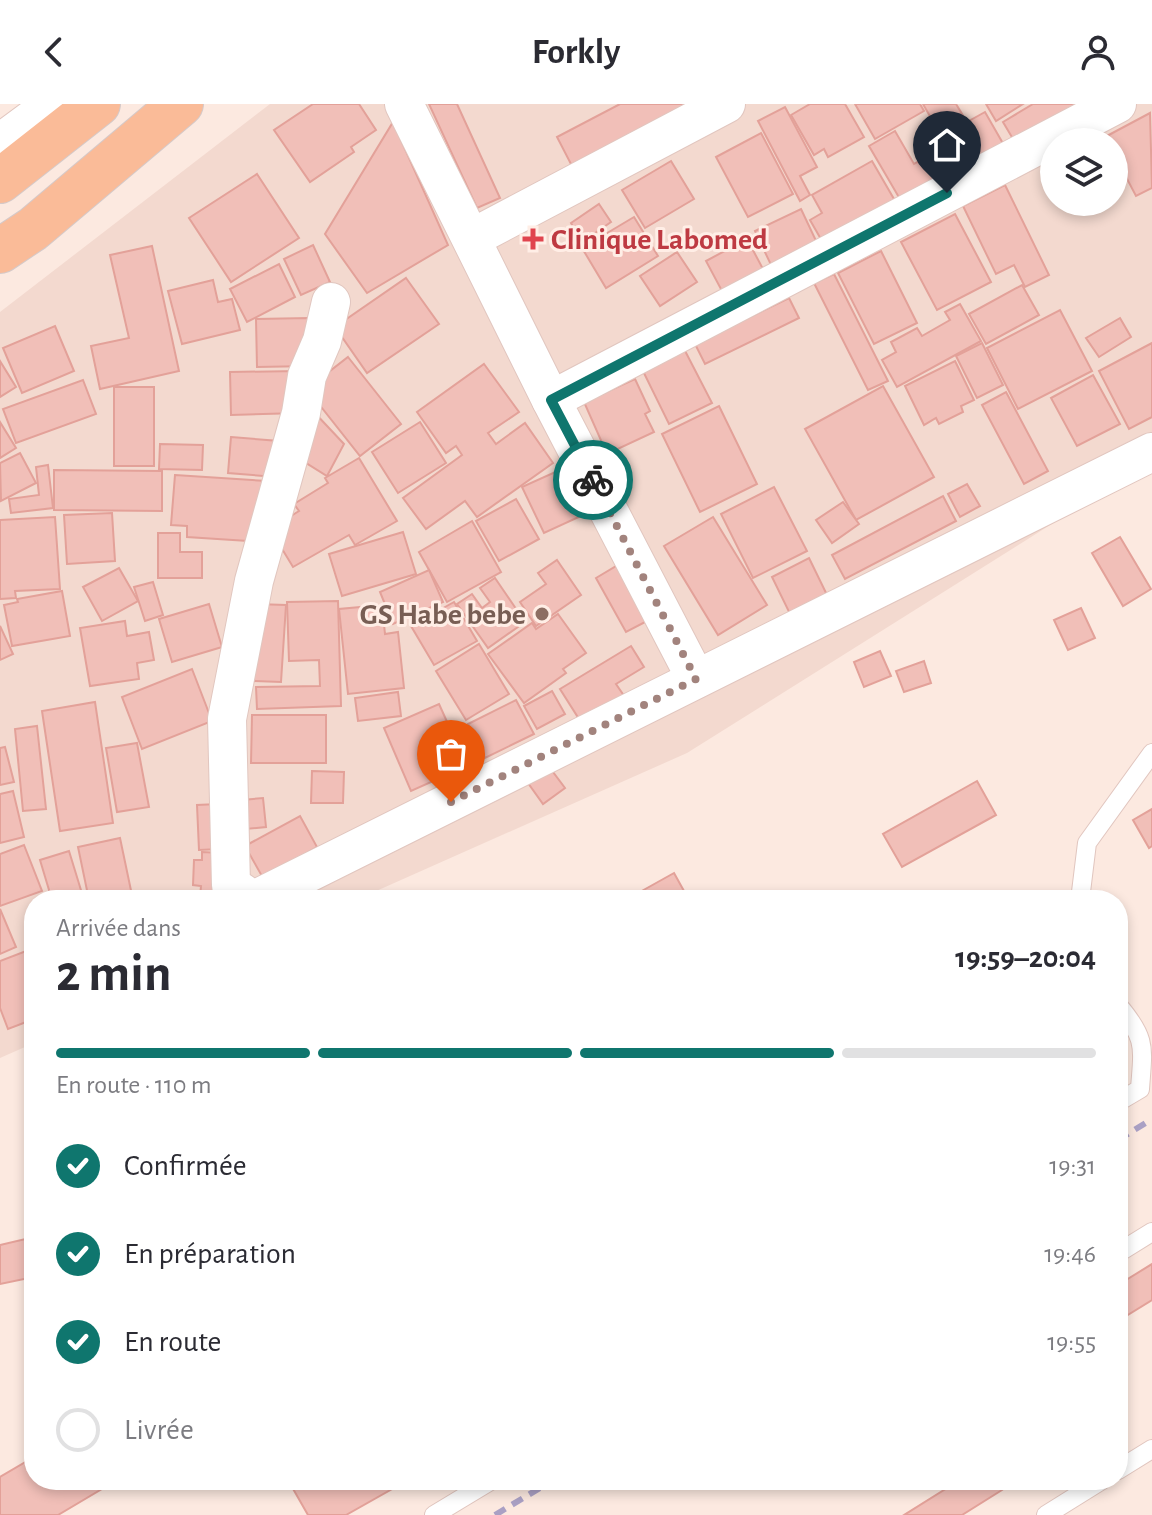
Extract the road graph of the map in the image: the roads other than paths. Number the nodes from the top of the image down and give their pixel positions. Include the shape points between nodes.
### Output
1 (53, 104) edge
2 (98, 104) edge
3 (181, 104) edge
4 (404, 104) edge
5 (726, 104) edge
6 (1117, 104) edge
7 (0, 143) edge
8 (0, 181) edge
9 (472, 238) junction
10 (0, 251) edge
11 (331, 302) dead end
12 (551, 400) junction
13 (1152, 452) edge
14 (696, 679) junction
15 (1152, 753) edge
16 (235, 890) edge
17 (274, 890) edge
18 (1081, 890) edge
19 (1128, 1017) edge
20 (1128, 1096) edge
21 (1152, 1232) edge
22 (1128, 1247) edge
23 (1152, 1449) edge
24 (1128, 1464) edge
25 (475, 1490) edge
26 (1086, 1490) edge
27 (434, 1515) edge
28 (1046, 1515) edge

1 - 7 street
2 - 8 main road
3 - 10 main road
4 - 9 street
5 - 9 street
6 - 12 street
9 - 12 street
11 - 16 street via 254,581 227,719 231,885
12 - 14 street
13 - 14 street
14 - 17 street
15 - 18 lane via 1087,843
19 - 20 lane via 1143,1044 1140,1089
21 - 22 lane
23 - 24 lane
25 - 27 lane
26 - 28 lane

